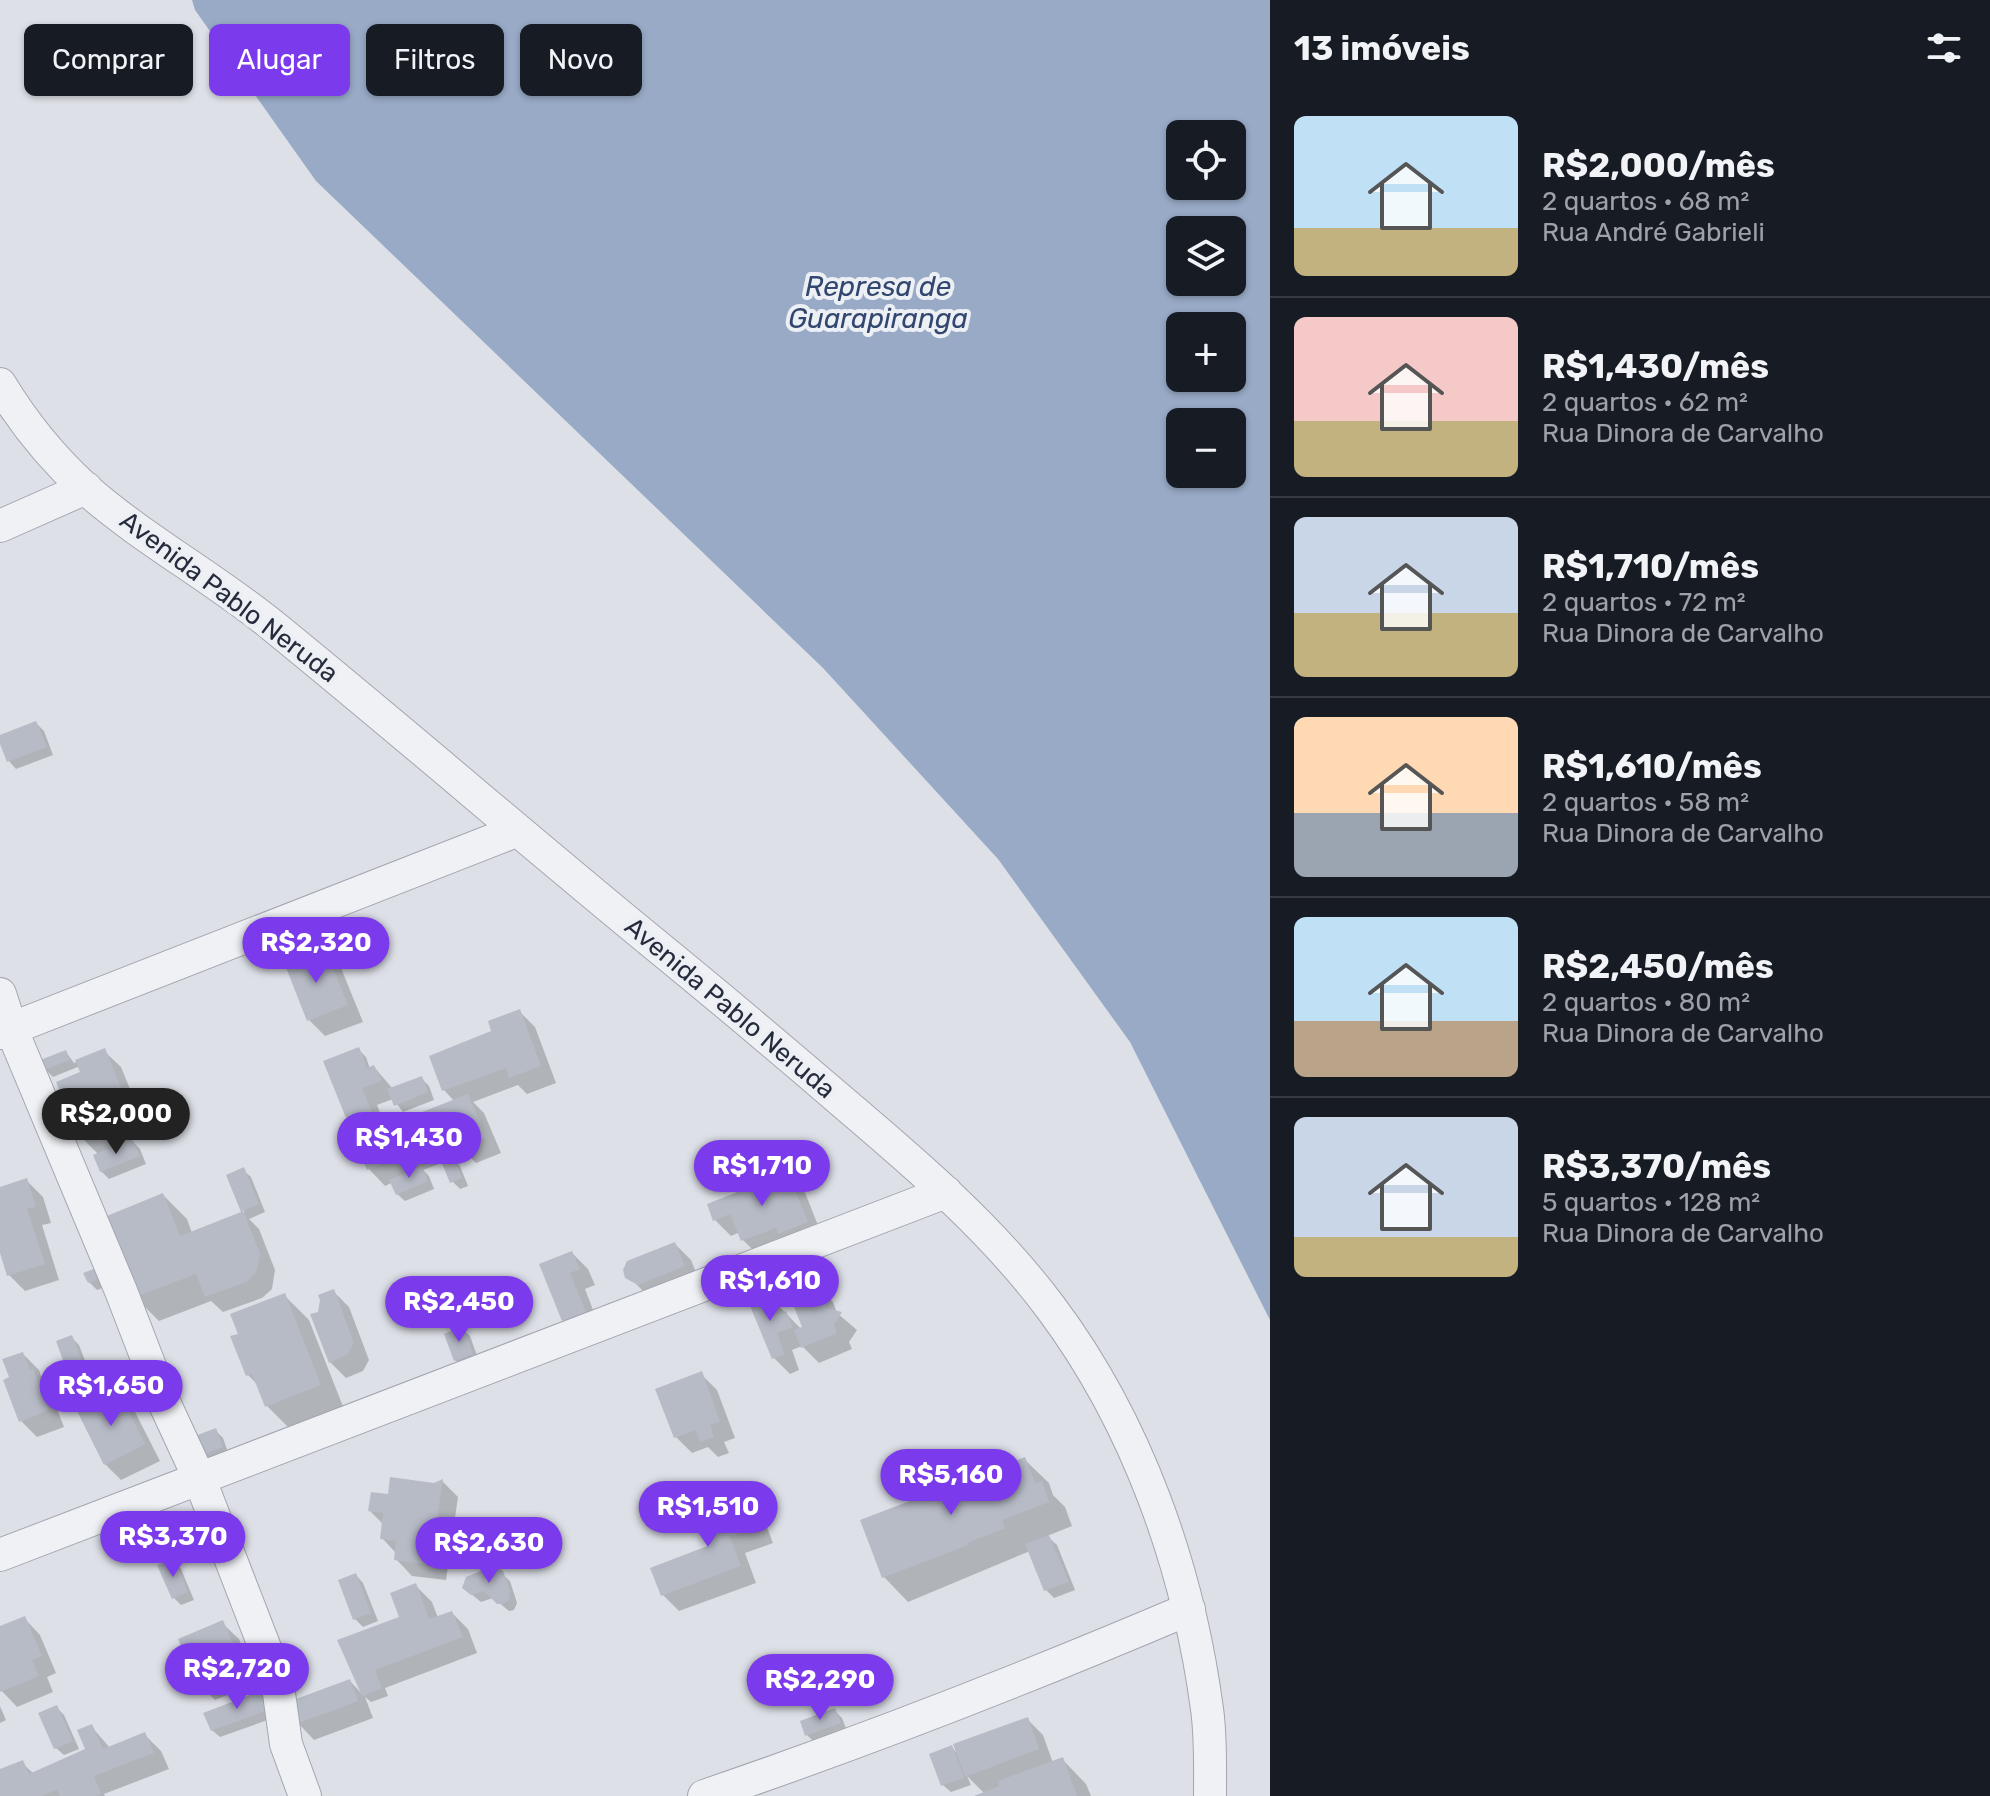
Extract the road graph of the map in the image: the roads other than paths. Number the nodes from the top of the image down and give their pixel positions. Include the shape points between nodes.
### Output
1 (0, 384) edge
2 (86, 488) junction
3 (0, 526) edge
4 (516, 831) junction
5 (0, 994) edge
6 (5, 1030) edge
7 (946, 1192) junction
8 (200, 1480) junction
9 (0, 1555) edge
10 (1189, 1609) junction
11 (305, 1796) edge
12 (704, 1796) edge
13 (1210, 1796) edge

1 - 2 street, Avenida Pablo Neruda via 41,440
2 - 3 street
2 - 4 street, Avenida Pablo Neruda via 254,610
4 - 6 street
4 - 7 street, Avenida Pablo Neruda
5 - 6 street
6 - 8 street
7 - 8 street
7 - 10 street, Avenida Pablo Neruda via 1050,1306 1089,1364 1128,1435
8 - 9 street
8 - 11 street via 277,1679 286,1744
10 - 12 street via 858,1742
10 - 13 street, Avenida Pablo Neruda via 1208,1712

